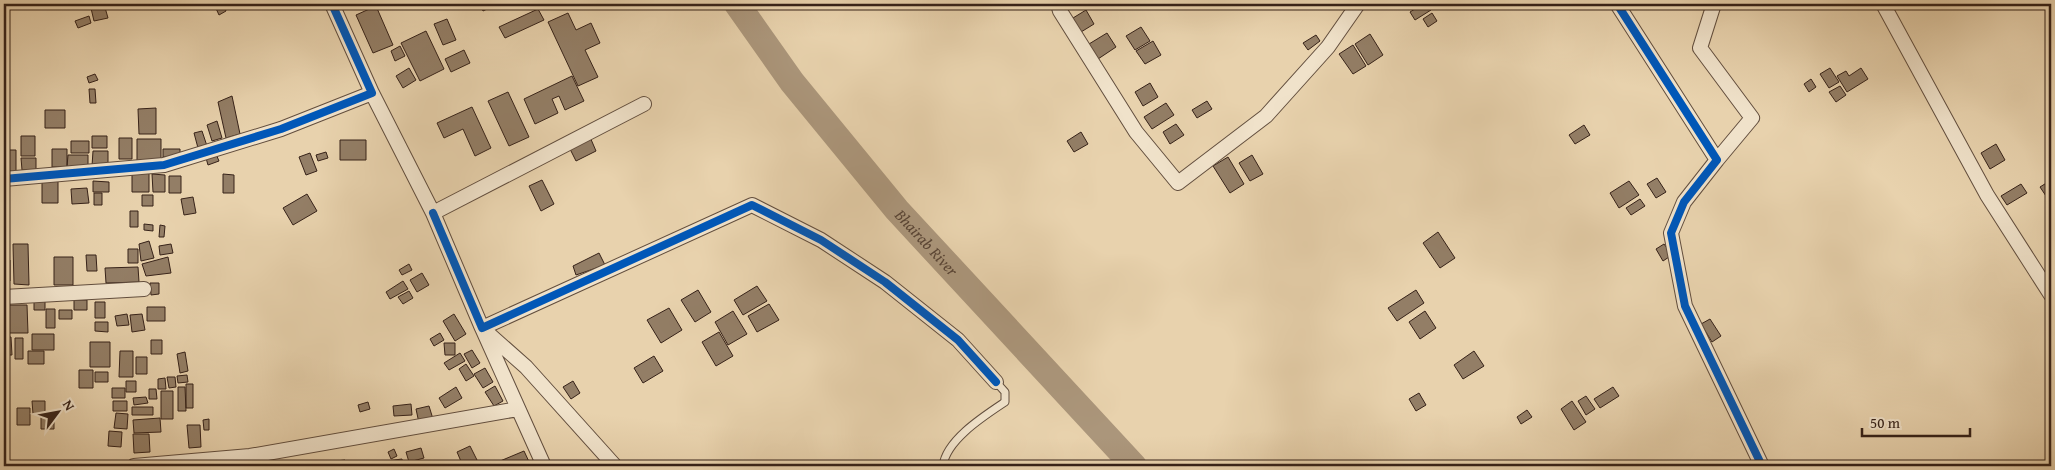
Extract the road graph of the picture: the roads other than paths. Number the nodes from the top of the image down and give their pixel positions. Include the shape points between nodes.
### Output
1 (332, 4) edge
2 (1058, 4) edge
3 (1358, 4) edge
4 (1617, 4) edge
5 (1711, 4) edge
6 (1883, 4) edge
7 (372, 93) junction
8 (644, 104) dead end
9 (1716, 160) junction
10 (4, 179) edge
11 (433, 212) junction
12 (144, 289) dead end
13 (2051, 296) edge
14 (4, 297) edge
15 (482, 328) junction
16 (996, 382) joint
17 (518, 409) junction
18 (134, 466) edge
19 (544, 466) edge
20 (615, 466) edge
21 (942, 466) edge
22 (1762, 466) edge

1 - 7 street
2 - 3 street via 1136,132 1178,182 1266,116 1328,47
4 - 9 street
5 - 9 street via 1713,7 1700,48 1752,118
6 - 13 street via 1987,195
7 - 10 street via 281,129 164,165
7 - 11 street
8 - 11 street
9 - 22 street via 1684,202 1671,233 1685,306
11 - 15 street
12 - 14 street
15 - 16 street via 752,205 821,240 885,282 958,340
15 - 17 street
15 - 20 street via 526,367
16 - 21 lane via 1005,392 1005,402 980,418 945,453
17 - 18 street via 250,456
17 - 19 street

